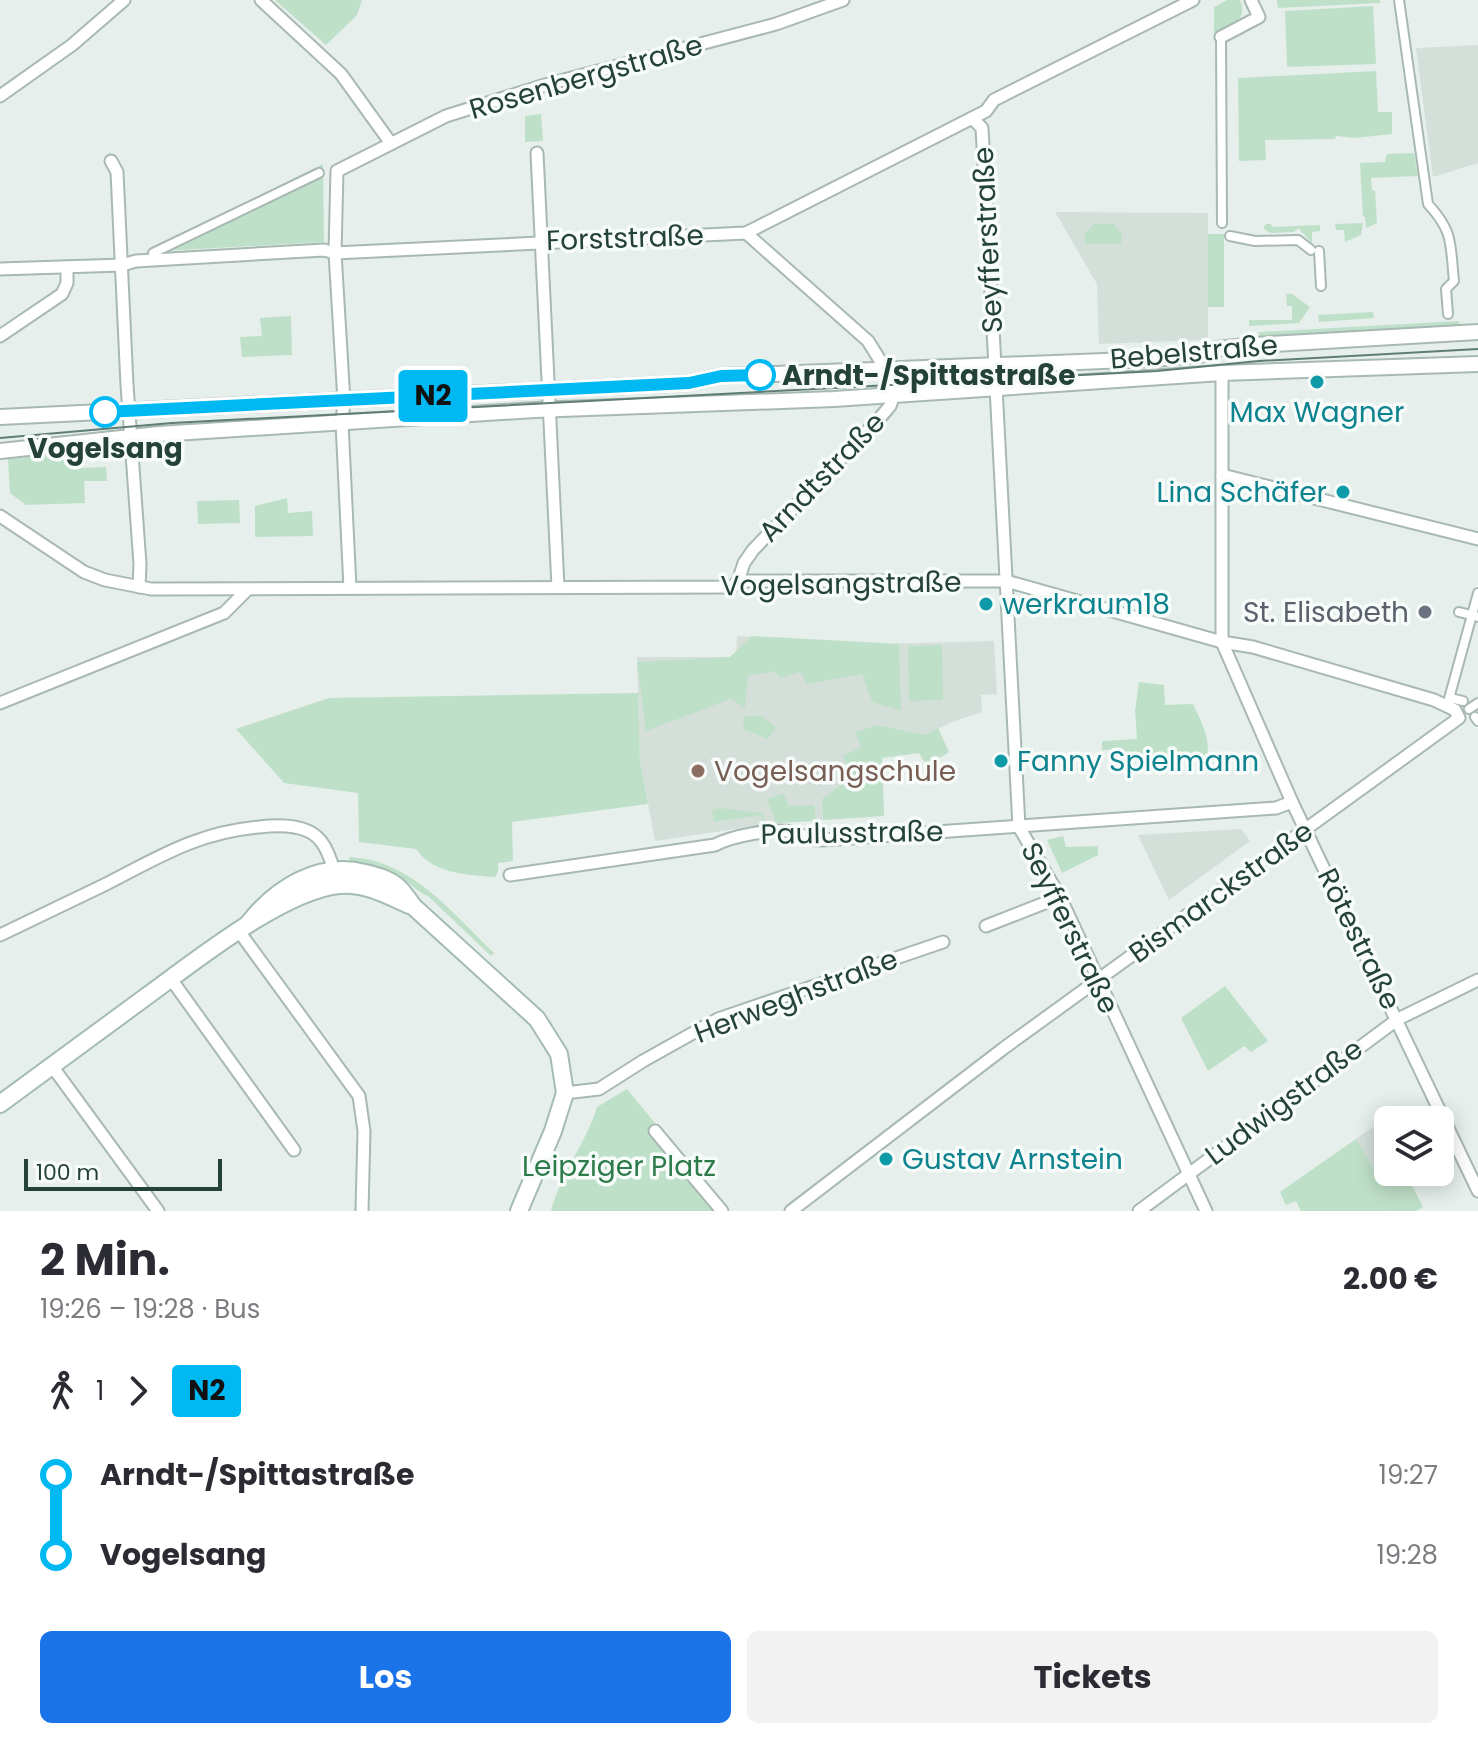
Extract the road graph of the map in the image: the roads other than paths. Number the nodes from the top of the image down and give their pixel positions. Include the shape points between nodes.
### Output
1 (124, 0) edge
2 (261, 0) edge
3 (843, 0) edge
4 (1193, 0) edge
5 (1251, 0) edge
6 (1399, 0) edge
7 (1221, 37) joint
8 (0, 96) edge
9 (972, 118) junction
10 (390, 142) junction
11 (537, 153) dead end
12 (111, 161) dead end
13 (319, 173) dead end
14 (1222, 223) dead end
15 (746, 233) junction
16 (1230, 236) dead end
17 (541, 241) junction
18 (153, 253) dead end
19 (335, 253) junction
20 (122, 265) junction
21 (67, 267) junction
22 (0, 269) edge
23 (1321, 286) dead end
24 (1448, 314) dead end
25 (1478, 332) edge
26 (0, 336) edge
27 (1478, 364) edge
28 (995, 366) junction
29 (886, 370) junction
30 (1222, 373) junction
31 (996, 387) junction
32 (547, 390) junction
33 (894, 395) junction
34 (344, 401) junction
35 (549, 409) junction
36 (129, 410) junction
37 (0, 417) edge
38 (342, 423) junction
39 (131, 438) junction
40 (0, 451) edge
41 (1222, 475) junction
42 (0, 516) edge
43 (1478, 539) edge
44 (738, 581) junction
45 (1006, 581) junction
46 (139, 587) junction
47 (558, 587) junction
48 (350, 588) junction
49 (247, 590) junction
50 (1478, 593) edge
51 (1459, 612) dead end
52 (1475, 616) edge
53 (1222, 642) junction
54 (1463, 701) dead end
55 (1448, 702) junction
56 (0, 703) edge
57 (1478, 703) edge
58 (1474, 716) edge
59 (1459, 718) joint
60 (1292, 802) junction
61 (1019, 827) junction
62 (1307, 830) junction
63 (510, 875) dead end
64 (337, 877) junction
65 (1060, 897) junction
66 (986, 926) dead end
67 (243, 927) junction
68 (0, 935) edge
69 (943, 942) dead end
70 (171, 979) junction
71 (1478, 980) edge
72 (1097, 981) junction
73 (1398, 1019) junction
74 (52, 1066) junction
75 (565, 1093) junction
76 (0, 1104) edge
77 (655, 1131) dead end
78 (294, 1150) dead end
79 (1188, 1174) junction
80 (1478, 1191) edge
81 (158, 1211) edge
82 (362, 1211) edge
83 (519, 1211) edge
84 (722, 1211) edge
85 (791, 1211) edge
86 (1139, 1211) edge
87 (1206, 1211) edge

1 - 8 street
2 - 10 street via 341,74
3 - 10 street, Rosenbergstraße via 776,24 446,116
4 - 9 street, Forststraße via 994,100
5 - 7 street via 1259,17
6 - 24 street via 1428,204 1448,230 1454,281 1446,289
7 - 14 street
9 - 15 street, Forststraße
9 - 28 street, Seyfferstraße via 982,128
10 - 19 street, Rosenbergstraße via 337,171
11 - 17 street
12 - 20 street via 117,172
13 - 18 street
15 - 17 street, Forststraße
15 - 29 street, Arndtstraße via 868,341
16 - 23 street via 1298,240 1315,250
17 - 19 street, Forststraße
17 - 32 street
19 - 20 street, Forststraße
19 - 34 street
20 - 21 street, Forststraße
20 - 36 street
21 - 22 street, Forststraße
21 - 26 street via 62,294
25 - 28 street, Bebelstraße via 1255,345 1154,359
27 - 30 street, Bebelstraße
28 - 29 street, Bebelstraße
29 - 32 street, Bebelstraße
29 - 33 street, Arndtstraße
30 - 31 street, Bebelstraße
30 - 41 street
31 - 33 street, Bebelstraße
31 - 45 street, Seyfferstraße
32 - 34 street, Bebelstraße
32 - 35 street
33 - 35 street, Bebelstraße
33 - 44 street, Arndtstraße via 878,420 753,550
34 - 36 street, Bebelstraße
34 - 38 street
35 - 38 street, Bebelstraße
35 - 47 street
36 - 37 street, Bebelstraße
36 - 39 street
38 - 39 street, Bebelstraße
38 - 48 street
39 - 40 street, Bebelstraße
39 - 46 street
41 - 43 street
41 - 53 street
42 - 46 street, Vogelsangstraße via 84,572
44 - 45 street, Vogelsangstraße
44 - 47 street, Vogelsangstraße via 732,587
45 - 53 street, Vogelsangstraße
45 - 61 street, Seyfferstraße
46 - 49 street, Vogelsangstraße
47 - 48 street, Vogelsangstraße
48 - 49 street, Vogelsangstraße
49 - 56 street via 224,613
50 - 52 street
51 - 52 street
52 - 55 street
53 - 55 street, Vogelsangstraße
53 - 60 street, Rötestraße
54 - 55 street, Vogelsangstraße
55 - 59 street, Vogelsangstraße
57 - 58 street
59 - 62 street, Bismarckstraße
60 - 61 street, Paulusstraße via 1276,808
60 - 62 street, Rötestraße
61 - 63 street, Paulusstraße via 807,840 792,832 773,832
61 - 65 street, Seyfferstraße
62 - 72 street, Bismarckstraße
62 - 73 street, Rötestraße
64 - 67 main road
64 - 68 street via 322,841 309,831 273,825 232,830 186,842
64 - 75 main road via 414,907 547,1030 559,1054
65 - 66 street
65 - 72 street, Seyfferstraße
67 - 70 main road
67 - 82 street via 359,1096 364,1131
69 - 75 street, Herweghstraße via 718,1019 599,1089
70 - 74 main road
70 - 78 street
71 - 73 street, Ludwigstraße
72 - 79 street, Seyfferstraße
72 - 85 street, Bismarckstraße
73 - 79 street, Ludwigstraße
73 - 80 street, Rötestraße
74 - 76 main road
74 - 81 street
75 - 83 main road
77 - 84 street
79 - 86 street, Ludwigstraße
79 - 87 street, Seyfferstraße

